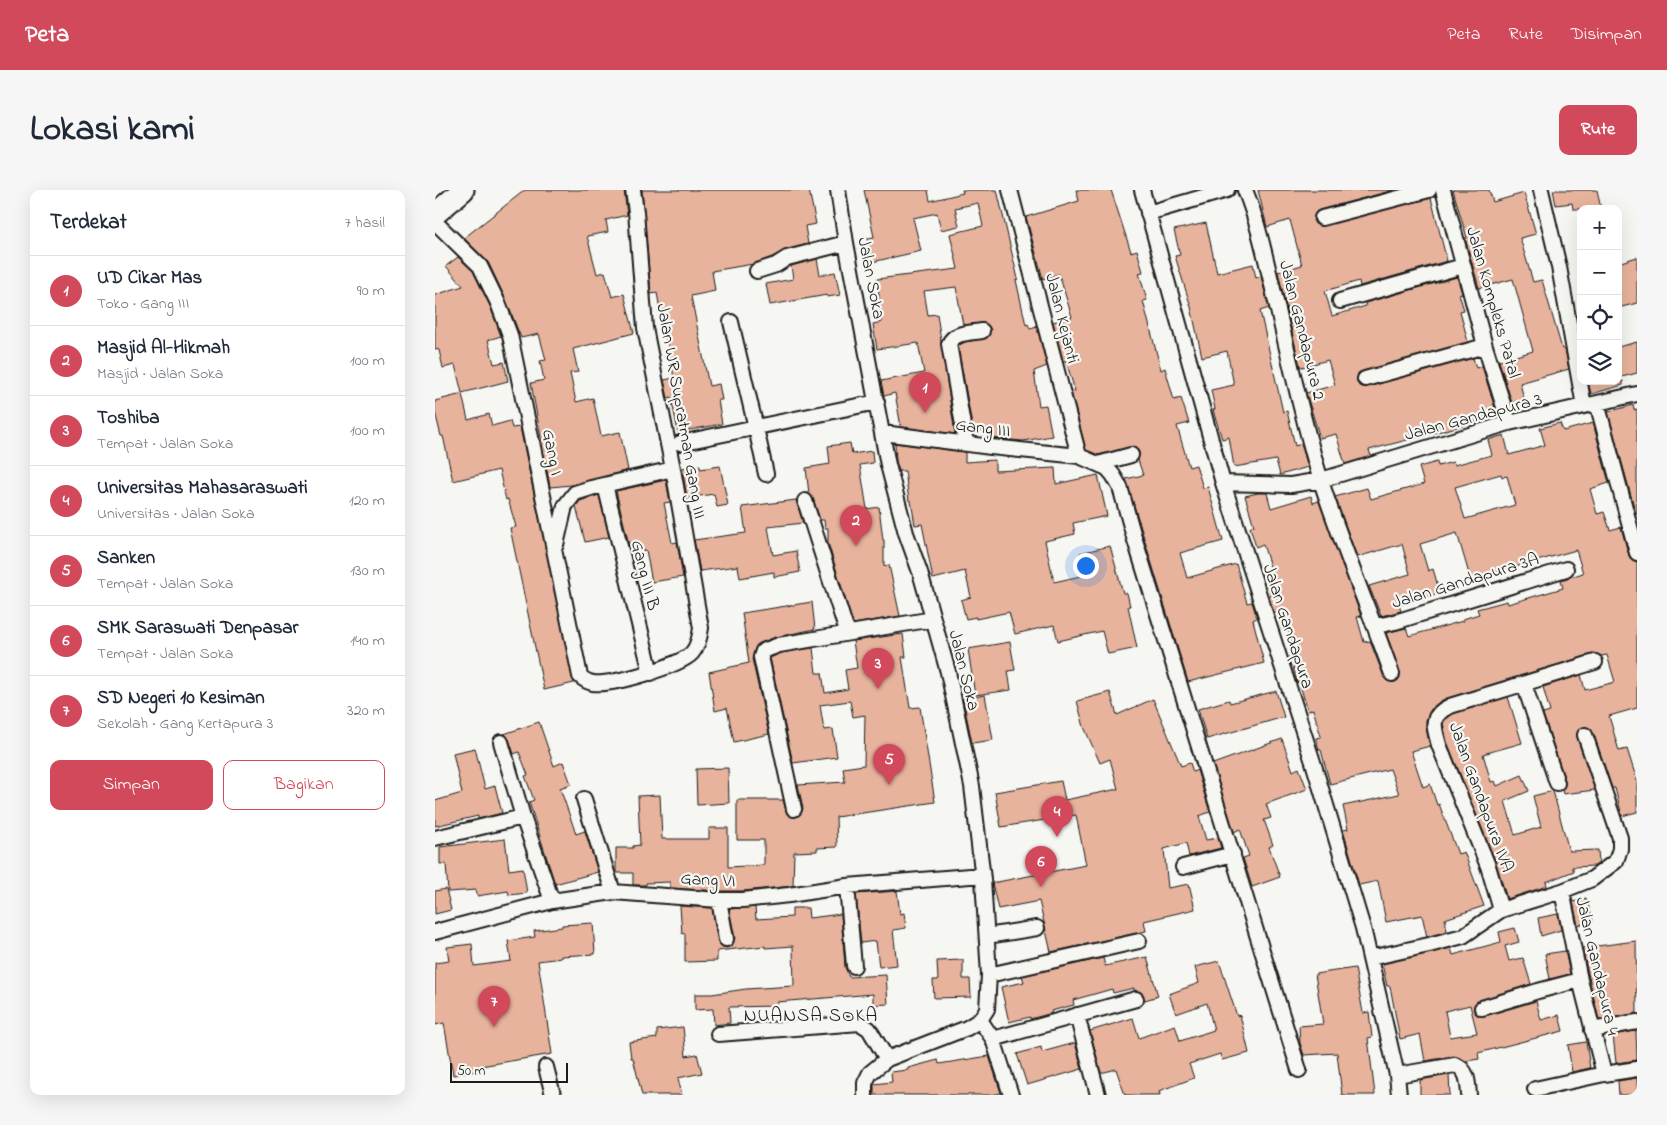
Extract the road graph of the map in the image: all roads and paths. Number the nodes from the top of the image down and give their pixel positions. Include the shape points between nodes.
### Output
1 (463, 190) edge
2 (633, 190) edge
3 (838, 190) edge
4 (1011, 190) edge
5 (1142, 190) edge
6 (1227, 190) edge
7 (1245, 190) edge
8 (1429, 190) edge
9 (1443, 190) edge
10 (1541, 190) edge
11 (1148, 213) junction
12 (435, 214) edge
13 (1322, 218) dead end
14 (435, 222) edge
15 (846, 243) junction
16 (1463, 266) junction
17 (757, 271) dead end
18 (1340, 301) dead end
19 (731, 322) dead end
20 (982, 332) dead end
21 (1485, 346) junction
22 (1365, 379) dead end
23 (1637, 394) edge
24 (877, 402) junction
25 (1590, 404) junction
26 (1509, 423) junction
27 (757, 428) junction
28 (883, 433) junction
29 (680, 443) dead end
30 (966, 443) junction
31 (1079, 456) junction
32 (1131, 456) dead end
33 (1098, 464) junction
34 (673, 469) junction
35 (766, 474) dead end
36 (1321, 480) junction
37 (1223, 483) junction
38 (605, 485) junction
39 (805, 501) dead end
40 (1637, 553) edge
41 (554, 554) junction
42 (1566, 568) dead end
43 (933, 619) junction
44 (1374, 624) junction
45 (847, 632) junction
46 (1595, 662) dead end
47 (651, 673) junction
48 (1392, 674) dead end
49 (1524, 684) junction
50 (1585, 735) dead end
51 (501, 742) dead end
52 (1557, 783) dead end
53 (584, 800) dead end
54 (793, 809) dead end
55 (523, 816) junction
56 (435, 838) edge
57 (1233, 854) junction
58 (1183, 867) dead end
59 (982, 874) junction
60 (847, 886) junction
61 (1562, 891) junction
62 (613, 892) junction
63 (719, 900) junction
64 (553, 901) junction
65 (1501, 910) junction
66 (1037, 928) dead end
67 (435, 932) edge
68 (987, 936) junction
69 (726, 939) dead end
70 (1139, 940) dead end
71 (1370, 958) junction
72 (854, 966) dead end
73 (989, 975) junction
74 (1581, 980) junction
75 (1136, 999) dead end
76 (1482, 1008) dead end
77 (1077, 1015) junction
78 (980, 1020) junction
79 (1637, 1022) edge
80 (1592, 1030) junction
81 (718, 1034) dead end
82 (993, 1039) junction
83 (887, 1059) junction
84 (546, 1067) dead end
85 (1637, 1069) edge
86 (1299, 1070) dead end
87 (1605, 1074) junction
88 (1397, 1075) junction
89 (1535, 1089) dead end
90 (553, 1095) edge
91 (865, 1095) edge
92 (1011, 1095) edge
93 (1098, 1095) edge
94 (1399, 1095) edge
95 (1469, 1095) edge

1 - 12 main road
2 - 34 street, Jalan WR Supratman Gang III via 645,328
3 - 15 street, Jalan Soka
4 - 31 street, Jalan Kejanti
5 - 11 street, Jalan Gandapura
6 - 11 street
7 - 36 street, Jalan Gandapura 2 via 1263,248
8 - 13 street
9 - 16 street, Jalan Kompleks Patal
10 - 25 street
11 - 37 street, Jalan Gandapura
14 - 41 street, Gang I via 479,266 510,335
15 - 17 street via 787,258
15 - 24 street, Jalan Soka
16 - 18 street
16 - 21 street, Jalan Kompleks Patal
19 - 27 street
20 - 30 street via 958,335 949,344
21 - 22 street
21 - 26 street, Jalan Kompleks Patal
23 - 25 street, Jalan Gandapura 3
24 - 27 street
24 - 28 street, Jalan Soka
25 - 26 street, Jalan Gandapura 3
25 - 40 street
26 - 36 street, Jalan Gandapura 3
27 - 29 street
27 - 35 street
28 - 30 street, Gang III
28 - 43 street, Jalan Soka via 895,495
30 - 31 street, Gang III
31 - 33 street, Gang III
32 - 33 street
33 - 57 street, Gang III via 1107,468 1121,487
34 - 38 street
34 - 47 street, Jalan WR Supratman Gang III via 701,628 692,653
36 - 37 street, Jalan Gandapura 3 via 1291,485
36 - 44 street
37 - 71 street, Jalan Gandapura via 1313,762
38 - 41 street via 575,494 570,499 561,516
38 - 47 street, Gang III B
39 - 45 street
41 - 47 street, Gang I via 580,676 594,683
42 - 44 street, Jalan Gandapura 3A via 1395,622
43 - 45 street
43 - 59 street, Jalan Soka via 948,672 972,786
44 - 48 street
45 - 54 street via 779,645 763,651 761,657
46 - 49 street, Jalan Gandapura IVA
49 - 52 street
49 - 65 street, Jalan Gandapura IVA via 1450,706 1440,711 1434,722 1439,745 1488,866
50 - 61 street via 1620,838 1620,849 1616,861 1607,869
51 - 55 street
53 - 62 street
55 - 56 street
55 - 64 street
57 - 58 street
57 - 86 street, Gang III
59 - 60 street, Gang VI
59 - 68 street, Jalan Soka
60 - 63 street, Gang VI via 789,896
60 - 72 street
61 - 65 street, Jalan Gandapura 4
61 - 74 street, Jalan Gandapura 4
62 - 63 street, Gang VI
62 - 64 street, Gang VI
63 - 69 street
64 - 67 street, Gang VI
65 - 71 street, Jalan Gandapura 4 via 1463,936
66 - 68 street
68 - 73 street, Jalan Soka
70 - 73 street
71 - 88 street, Jalan Gandapura
73 - 78 street, Jalan Soka via 987,1009
74 - 76 street
74 - 80 street, Jalan Gandapura 4
75 - 77 street
77 - 82 street
77 - 93 street
78 - 82 street
78 - 83 street
79 - 80 street
80 - 87 street, Jalan Gandapura 4
81 - 83 street via 860,1023 869,1028
82 - 92 street
83 - 91 street via 869,1072
84 - 90 street
85 - 87 street
87 - 89 street
88 - 94 street, Jalan Gandapura
88 - 95 street via 1455,1064 1465,1071

